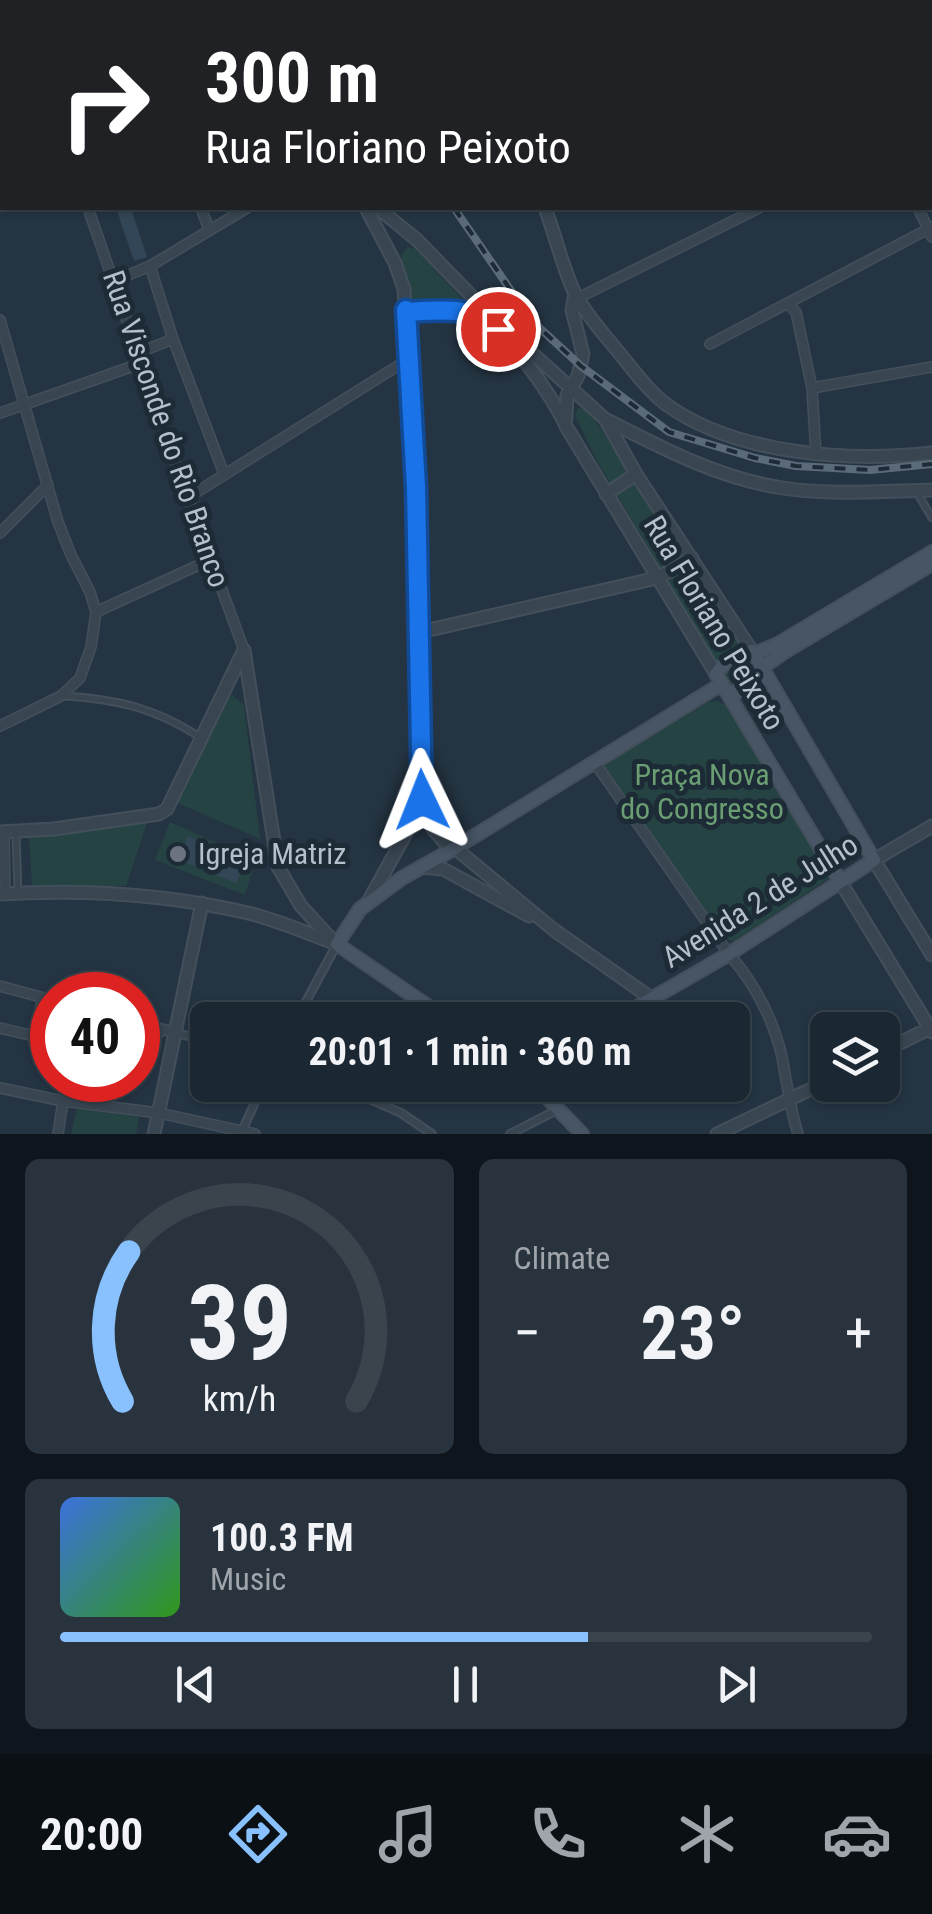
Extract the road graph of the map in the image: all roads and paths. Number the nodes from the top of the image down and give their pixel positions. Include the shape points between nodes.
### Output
1 (89, 210) edge
2 (202, 210) edge
3 (244, 210) edge
4 (367, 210) edge
5 (381, 210) edge
6 (546, 210) edge
7 (755, 210) edge
8 (396, 222) junction
9 (209, 230) junction
10 (931, 231) edge
11 (390, 253) junction
12 (150, 266) junction
13 (114, 281) junction
14 (577, 296) junction
15 (789, 305) junction
16 (406, 310) junction
17 (0, 320) edge
18 (173, 338) junction
19 (710, 344) dead end
20 (139, 359) junction
21 (407, 360) junction
22 (932, 367) edge
23 (812, 388) junction
24 (571, 389) junction
25 (24, 406) junction
26 (0, 414) edge
27 (605, 419) junction
28 (566, 428) junction
29 (932, 453) edge
30 (816, 455) junction
31 (224, 474) junction
32 (636, 474) junction
33 (48, 485) junction
34 (932, 490) edge
35 (918, 491) junction
36 (606, 494) junction
37 (189, 498) junction
38 (932, 518) edge
39 (0, 532) edge
40 (932, 552) edge
41 (692, 558) junction
42 (212, 559) junction
43 (932, 564) edge
44 (657, 578) junction
45 (96, 612) junction
46 (420, 632) junction
47 (244, 650) junction
48 (753, 653) junction
49 (762, 669) junction
50 (721, 683) junction
51 (223, 690) junction
52 (62, 696) junction
53 (252, 700) junction
54 (0, 726) edge
55 (201, 738) junction
56 (595, 763) junction
57 (422, 800) junction
58 (932, 826) edge
59 (6, 832) edge
60 (455, 848) junction
61 (874, 860) junction
62 (420, 867) junction
63 (840, 881) junction
64 (8, 893) edge
65 (202, 903) junction
66 (366, 904) junction
67 (554, 930) junction
68 (336, 944) junction
69 (729, 954) junction
70 (932, 955) edge
71 (0, 986) edge
72 (30, 994) edge
73 (651, 998) junction
74 (305, 1002) edge
75 (421, 1002) edge
76 (644, 1002) edge
77 (0, 1028) edge
78 (160, 1028) edge
79 (931, 1029) edge
80 (160, 1032) edge
81 (176, 1033) junction
82 (30, 1035) edge
83 (190, 1036) edge
84 (900, 1044) edge
85 (0, 1088) edge
86 (810, 1090) edge
87 (30, 1094) edge
88 (63, 1102) edge
89 (71, 1102) edge
90 (255, 1102) edge
91 (376, 1102) edge
92 (553, 1102) edge
93 (788, 1102) junction
94 (560, 1108) junction
95 (160, 1113) junction
96 (216, 1130) edge
97 (419, 1130) edge
98 (242, 1131) junction
99 (58, 1134) edge
100 (154, 1134) edge
101 (255, 1134) edge
102 (432, 1134) edge
103 (510, 1134) edge
104 (582, 1134) edge
105 (717, 1134) edge
106 (798, 1134) edge

1 - 13 street, Rua Visconde do Rio Branco
2 - 9 street
3 - 9 street
4 - 11 street
5 - 8 street, Rua Floriano Peixoto
6 - 14 street
7 - 14 street
8 - 11 street
8 - 24 street, Rua Floriano Peixoto
9 - 12 street
10 - 15 street
11 - 16 street
12 - 13 street
12 - 18 street, Rua Visconde do Rio Branco
13 - 20 street, Rua Visconde do Rio Branco
14 - 24 street via 572,310 584,354
14 - 30 street via 651,390 689,420
15 - 19 street
15 - 23 street
16 - 21 street
16 - 28 street, Rua Floriano Peixoto via 486,318 535,373
17 - 25 street
18 - 20 street
18 - 31 street, Rua Visconde do Rio Branco
20 - 25 street
20 - 37 street, Rua Visconde do Rio Branco
21 - 31 street
21 - 46 street
22 - 23 street
23 - 30 street
24 - 27 street, Rua Floriano Peixoto
24 - 28 street
25 - 26 street
25 - 33 street
27 - 32 street, Rua Floriano Peixoto
27 - 35 street via 681,457 777,487
28 - 36 street, Rua Floriano Peixoto
29 - 30 street
31 - 37 street
32 - 36 street
32 - 41 street, Rua Floriano Peixoto
33 - 39 street
33 - 45 street
34 - 35 street
35 - 38 lane
36 - 44 street, Rua Floriano Peixoto
37 - 42 street, Rua Visconde do Rio Branco
40 - 48 main road
41 - 44 street
41 - 48 street, Rua Floriano Peixoto
42 - 45 street
42 - 47 street, Rua Visconde do Rio Branco
43 - 49 main road
44 - 46 street
44 - 50 street, Rua Floriano Peixoto
45 - 52 street via 80,678
46 - 57 street
47 - 51 street
47 - 53 street
48 - 49 main road, Rua Floriano Peixoto
48 - 50 main road via 726,662
49 - 50 main road via 746,690 731,693
49 - 61 main road, Rua Floriano Peixoto
50 - 56 main road
50 - 63 main road, Rua Floriano Peixoto
51 - 53 street
51 - 55 street
52 - 54 street
52 - 55 lane via 134,705
53 - 68 street via 278,866 301,906
55 - 59 street via 170,806 159,814
56 - 60 main road
56 - 69 street
57 - 60 street via 433,829
57 - 66 street
58 - 61 street, Avenida 2 de Julho
59 - 64 street
60 - 62 main road
60 - 67 street
61 - 63 main road, Avenida 2 de Julho
61 - 70 street, Rua Floriano Peixoto
62 - 66 main road
62 - 67 street via 443,869
63 - 69 main road, Avenida 2 de Julho
63 - 79 street, Rua Floriano Peixoto
64 - 65 street via 116,893
65 - 68 street
65 - 81 street
66 - 68 main road
67 - 73 street
68 - 74 street
68 - 75 main road
69 - 73 main road, Avenida 2 de Julho
69 - 93 street via 769,1017
71 - 72 street
73 - 76 main road, Avenida 2 de Julho
77 - 82 street
78 - 81 street
79 - 84 street
80 - 81 street
81 - 83 street
81 - 95 street
85 - 87 street
86 - 93 street
88 - 99 street
89 - 95 street
90 - 98 street
91 - 97 street
92 - 94 main road
93 - 105 street
93 - 106 street
94 - 103 street
94 - 104 main road
95 - 96 street
95 - 100 street
96 - 98 street
97 - 102 street
98 - 101 street

